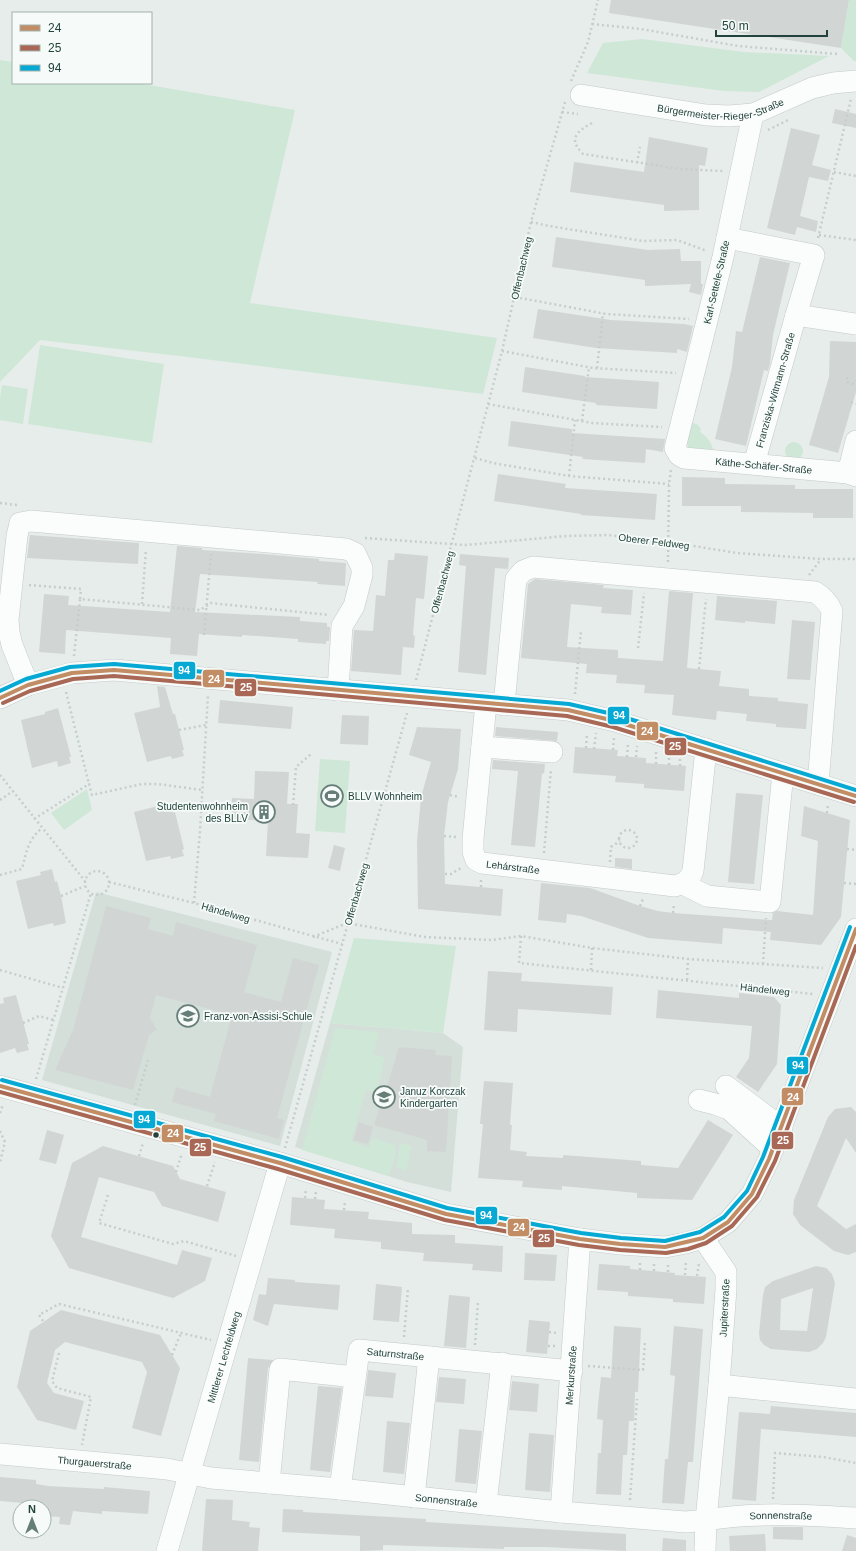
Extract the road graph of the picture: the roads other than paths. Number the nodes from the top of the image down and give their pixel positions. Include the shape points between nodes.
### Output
1 (573, 90) road end
2 (853, 92) edge
3 (753, 114) junction
4 (725, 247) junction
5 (796, 315) junction
6 (856, 324) edge
7 (856, 441) edge
8 (675, 448) joint
9 (754, 464) junction
10 (852, 474) edge
11 (8, 536) edge
12 (28, 685) junction
13 (338, 690) junction
14 (0, 698) edge
15 (495, 704) junction
16 (482, 747) junction
17 (706, 749) junction
18 (552, 752) road end
19 (783, 773) junction
20 (818, 784) junction
21 (856, 796) edge
22 (683, 884) junction
23 (856, 930) edge
24 (848, 975) edge
25 (0, 1086) edge
26 (726, 1086) dead end
27 (699, 1100) dead end
28 (782, 1128) junction
29 (773, 1149) junction
30 (280, 1164) junction
31 (703, 1238) junction
32 (580, 1239) junction
33 (429, 1356) junction
34 (502, 1363) junction
35 (572, 1368) junction
36 (355, 1377) junction
37 (719, 1385) junction
38 (856, 1399) edge
39 (0, 1454) edge
40 (188, 1474) junction
41 (269, 1483) junction
42 (340, 1489) junction
43 (414, 1498) junction
44 (486, 1504) junction
45 (561, 1512) junction
46 (856, 1518) edge
47 (706, 1520) junction
48 (167, 1551) edge
49 (705, 1551) edge

1 - 3 street, Bürgermeister-Rieger-Straße via 706,114
2 - 3 street, Bürgermeister-Rieger-Straße via 833,83 812,88
3 - 4 street, Karl-Settele-Straße
4 - 5 street, Franziska-Witmann-Straße via 814,255
4 - 8 street, Karl-Settele-Straße
5 - 6 street
5 - 9 street, Franziska-Witmann-Straße
7 - 10 street
8 - 9 street, Käthe-Schäfer-Straße via 684,458
9 - 10 street, Käthe-Schäfer-Straße
11 - 12 street via 12,584 9,632
11 - 13 street via 20,523 31,521 346,549 355,553 362,568 362,575 354,606 342,626
12 - 13 street via 72,673 114,670
12 - 14 street
13 - 15 street
15 - 16 street, Lehárstraße
15 - 17 street via 573,711 615,720
15 - 20 street, Lehárstraße via 516,579 523,571 533,567 815,592 828,603 832,612
16 - 18 street
16 - 22 street, Lehárstraße via 473,839 476,860 482,864 675,886
17 - 19 street
17 - 22 street via 693,871 690,880
19 - 20 street
19 - 22 street, Lehárstraße via 770,902 707,896
20 - 21 street
23 - 24 street
24 - 28 street
25 - 30 street
26 - 28 street
27 - 29 street via 729,1109
28 - 29 street
29 - 31 street via 752,1194 728,1222
30 - 32 street via 446,1214
30 - 40 street, Mittlerer Lechfeldweg
31 - 32 street via 665,1247
31 - 37 street, Jupiterstraße via 726,1272
32 - 35 street, Merkurstraße
33 - 34 street, Saturnstraße
33 - 36 street, Saturnstraße via 359,1350
33 - 43 street
34 - 35 street, Saturnstraße
34 - 44 street
35 - 45 street, Merkurstraße
36 - 41 street via 280,1369
36 - 42 street, Saturnstraße
37 - 38 street
37 - 47 street, Jupiterstraße
39 - 40 street, Thurgauerstraße
40 - 41 street, Sonnenstraße
40 - 48 street, Mittlerer Lechfeldweg
41 - 42 street, Sonnenstraße
42 - 43 street, Sonnenstraße
43 - 44 street, Sonnenstraße
44 - 45 street, Sonnenstraße
45 - 47 street, Sonnenstraße via 686,1522
46 - 47 street, Sonnenstraße via 773,1516
47 - 49 street

